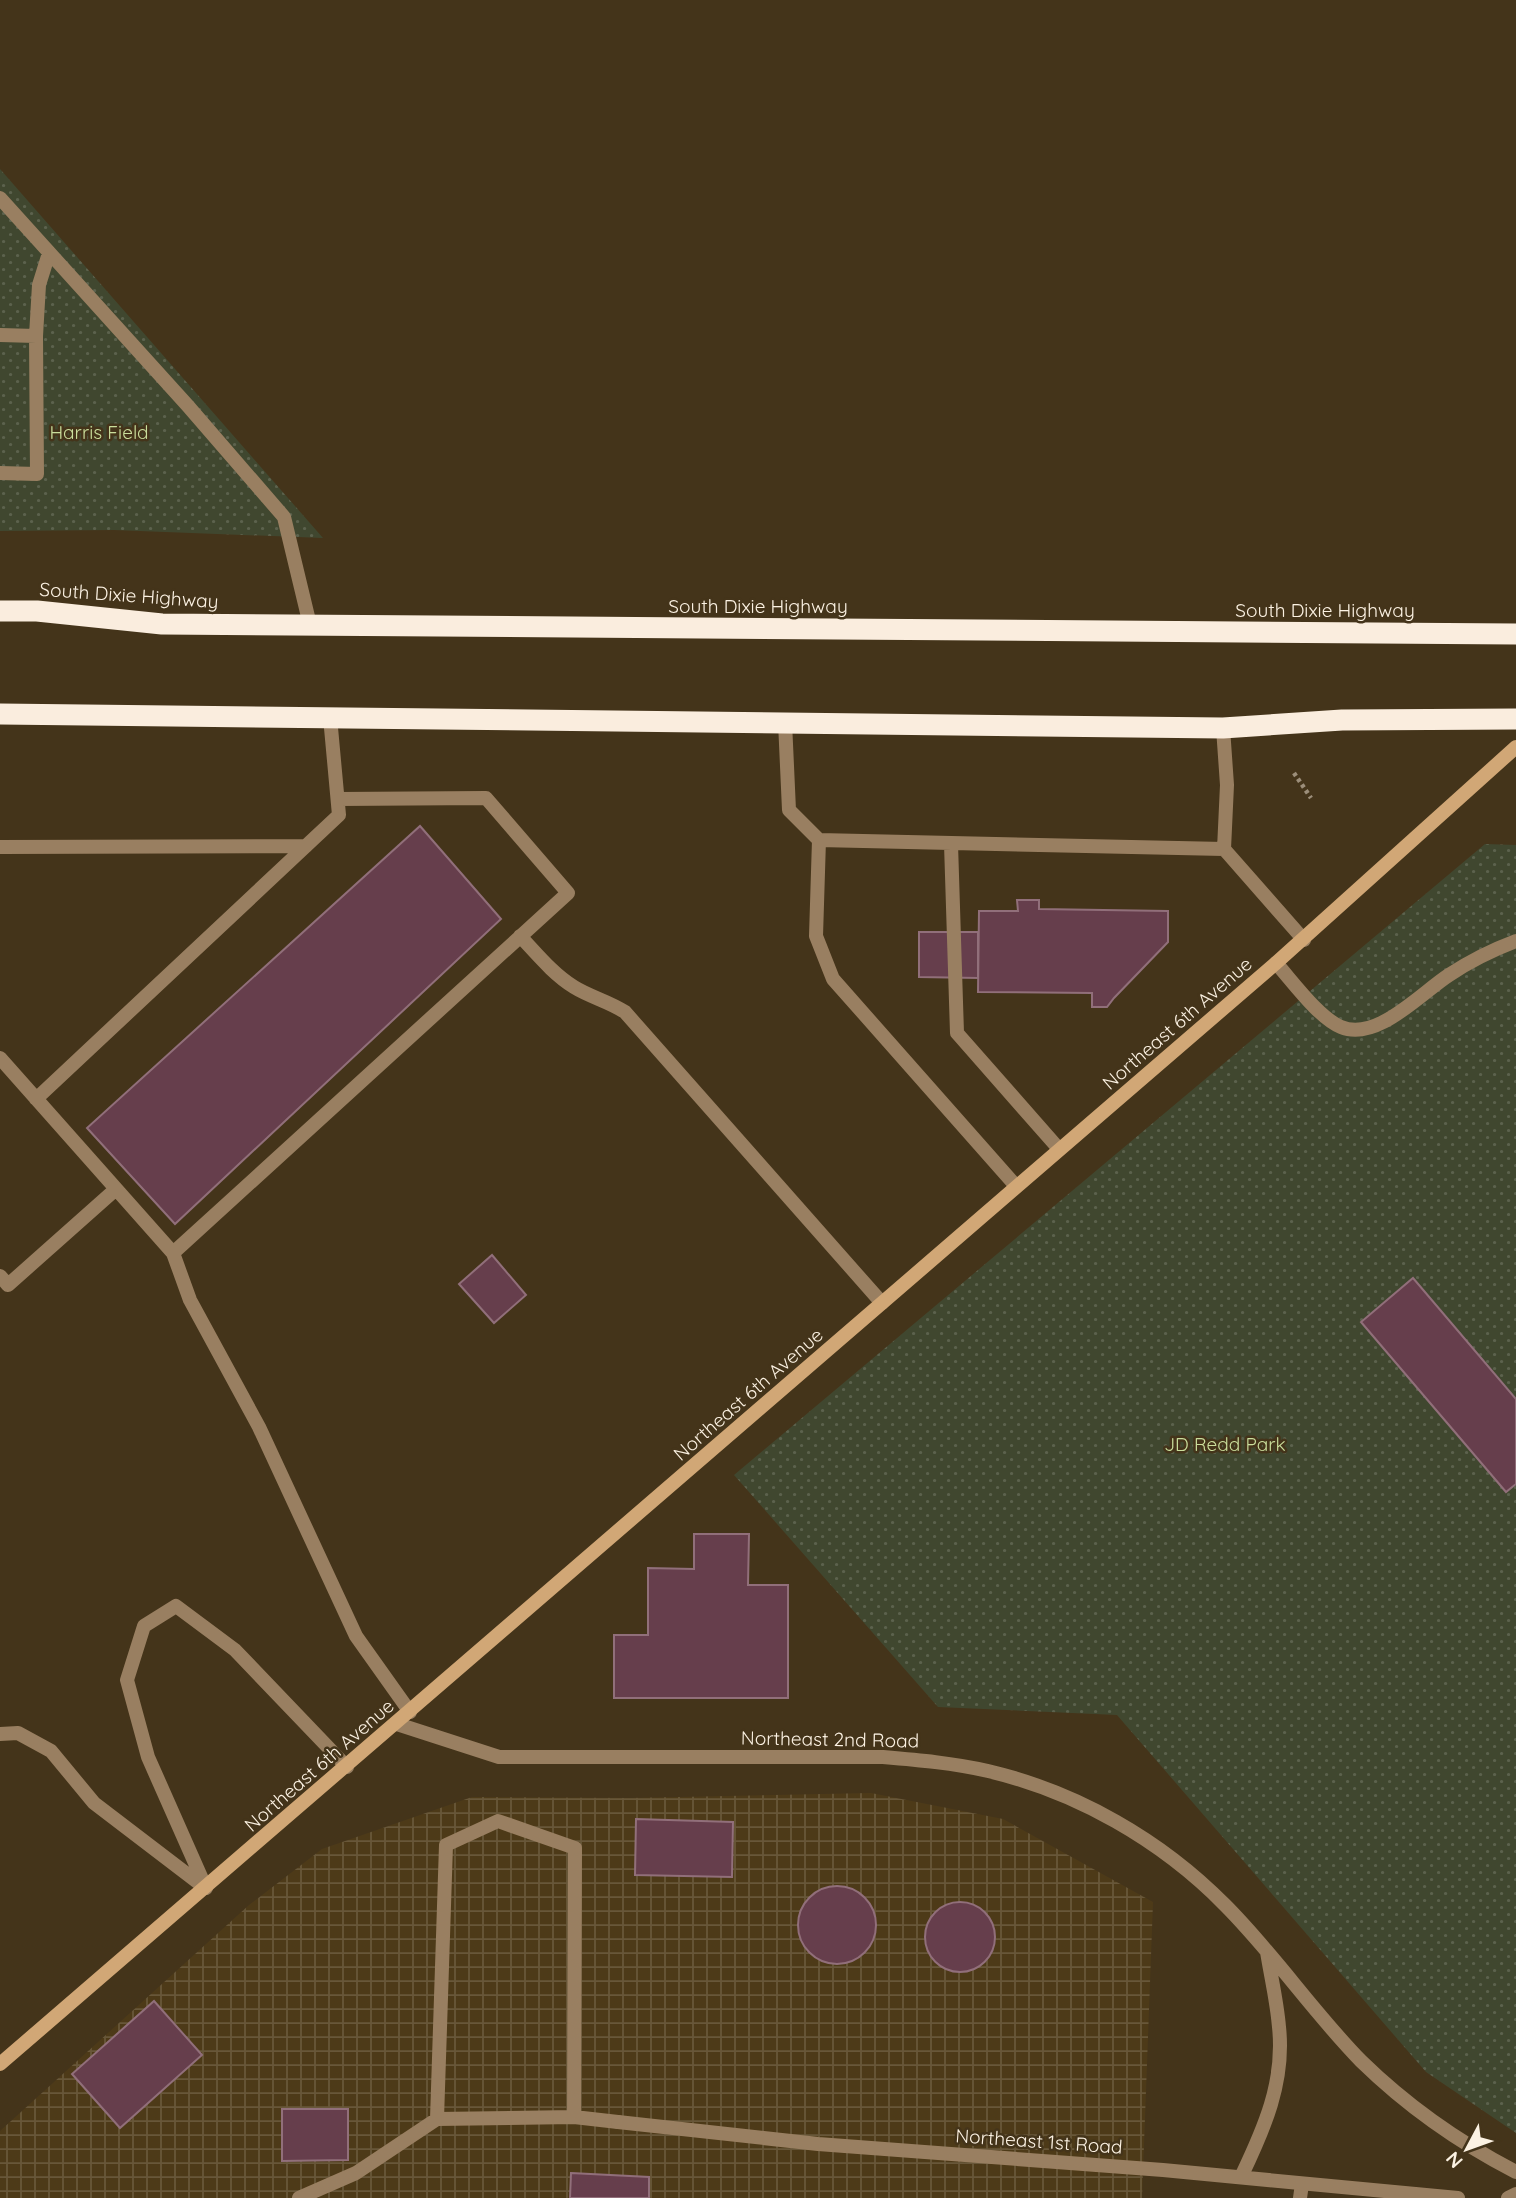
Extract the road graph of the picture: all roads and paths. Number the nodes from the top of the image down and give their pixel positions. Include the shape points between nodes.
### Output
1 (0, 198) edge
2 (49, 253) junction
3 (0, 335) edge
4 (36, 336) junction
5 (0, 473) edge
6 (0, 611) edge
7 (310, 625) junction
8 (1516, 634) edge
9 (0, 714) edge
10 (330, 717) junction
11 (1516, 719) edge
12 (785, 722) junction
13 (1223, 728) junction
14 (1516, 747) edge
15 (1294, 774) dead end
16 (1311, 798) dead end
17 (338, 799) junction
18 (819, 840) junction
19 (951, 844) junction
20 (306, 846) junction
21 (0, 847) edge
22 (1224, 849) junction
23 (520, 936) junction
24 (1304, 940) junction
25 (1516, 941) edge
26 (1276, 963) junction
27 (0, 1058) edge
28 (36, 1099) junction
29 (1059, 1150) junction
30 (1016, 1186) junction
31 (116, 1189) junction
32 (173, 1253) junction
33 (0, 1276) edge
34 (882, 1303) junction
35 (410, 1713) junction
36 (397, 1724) junction
37 (0, 1734) edge
38 (347, 1767) junction
39 (206, 1888) junction
40 (1267, 1951) junction
41 (0, 2064) edge
42 (574, 2117) junction
43 (437, 2119) junction
44 (1516, 2172) edge
45 (1241, 2177) junction
46 (1301, 2191) edge
47 (1516, 2194) edge
48 (299, 2198) edge
49 (1458, 2198) edge
50 (1508, 2198) edge

1 - 2 street
2 - 4 street via 39,285
2 - 7 street via 284,517
3 - 4 street
4 - 5 street via 37,474
6 - 7 highway, South Dixie Highway via 162,624
7 - 8 highway, South Dixie Highway
9 - 10 highway
10 - 12 highway
10 - 17 street
11 - 13 highway via 1342,720
12 - 13 highway
12 - 18 street via 789,810
13 - 22 street via 1227,785
14 - 24 street, Northeast 6th Avenue
15 - 16 path
17 - 20 street via 339,815
17 - 23 street via 486,798 568,893
18 - 19 street
18 - 30 street via 816,936 833,979
19 - 22 street
19 - 29 street via 957,1033
20 - 21 street
20 - 28 street
22 - 24 street
23 - 32 street
23 - 34 street via 561,979 625,1012
24 - 26 street, Northeast 6th Avenue
25 - 26 street via 1447,976 1385,1021 1356,1030 1329,1019
26 - 29 street, Northeast 6th Avenue
27 - 28 street
28 - 31 street
29 - 30 street, Northeast 6th Avenue
30 - 34 street, Northeast 6th Avenue
31 - 32 street
31 - 33 street via 8,1285
32 - 35 street via 190,1300 259,1427 356,1636
34 - 35 street, Northeast 6th Avenue
35 - 36 street, Northeast 6th Avenue
36 - 38 street, Northeast 6th Avenue
36 - 40 street, Northeast 2nd Road via 499,1757 883,1756 989,1772 1069,1800 1132,1830 1196,1877
37 - 39 street via 18,1733 51,1751 94,1803
38 - 39 street, Northeast 6th Avenue
38 - 39 street via 235,1650 176,1606 144,1626 127,1680 148,1757
39 - 41 street, Northeast 6th Avenue
40 - 44 street, Northeast 2nd Road via 1384,2082 1453,2134
40 - 45 street via 1280,2029 1279,2065 1265,2126
42 - 43 street, Northeast 1st Road
42 - 43 street via 575,1849 498,1821 446,1845
42 - 45 street, Northeast 1st Road via 818,2144
43 - 48 street via 356,2173
45 - 46 street, Northeast 1st Road
46 - 49 street, Northeast 1st Road
47 - 50 street

